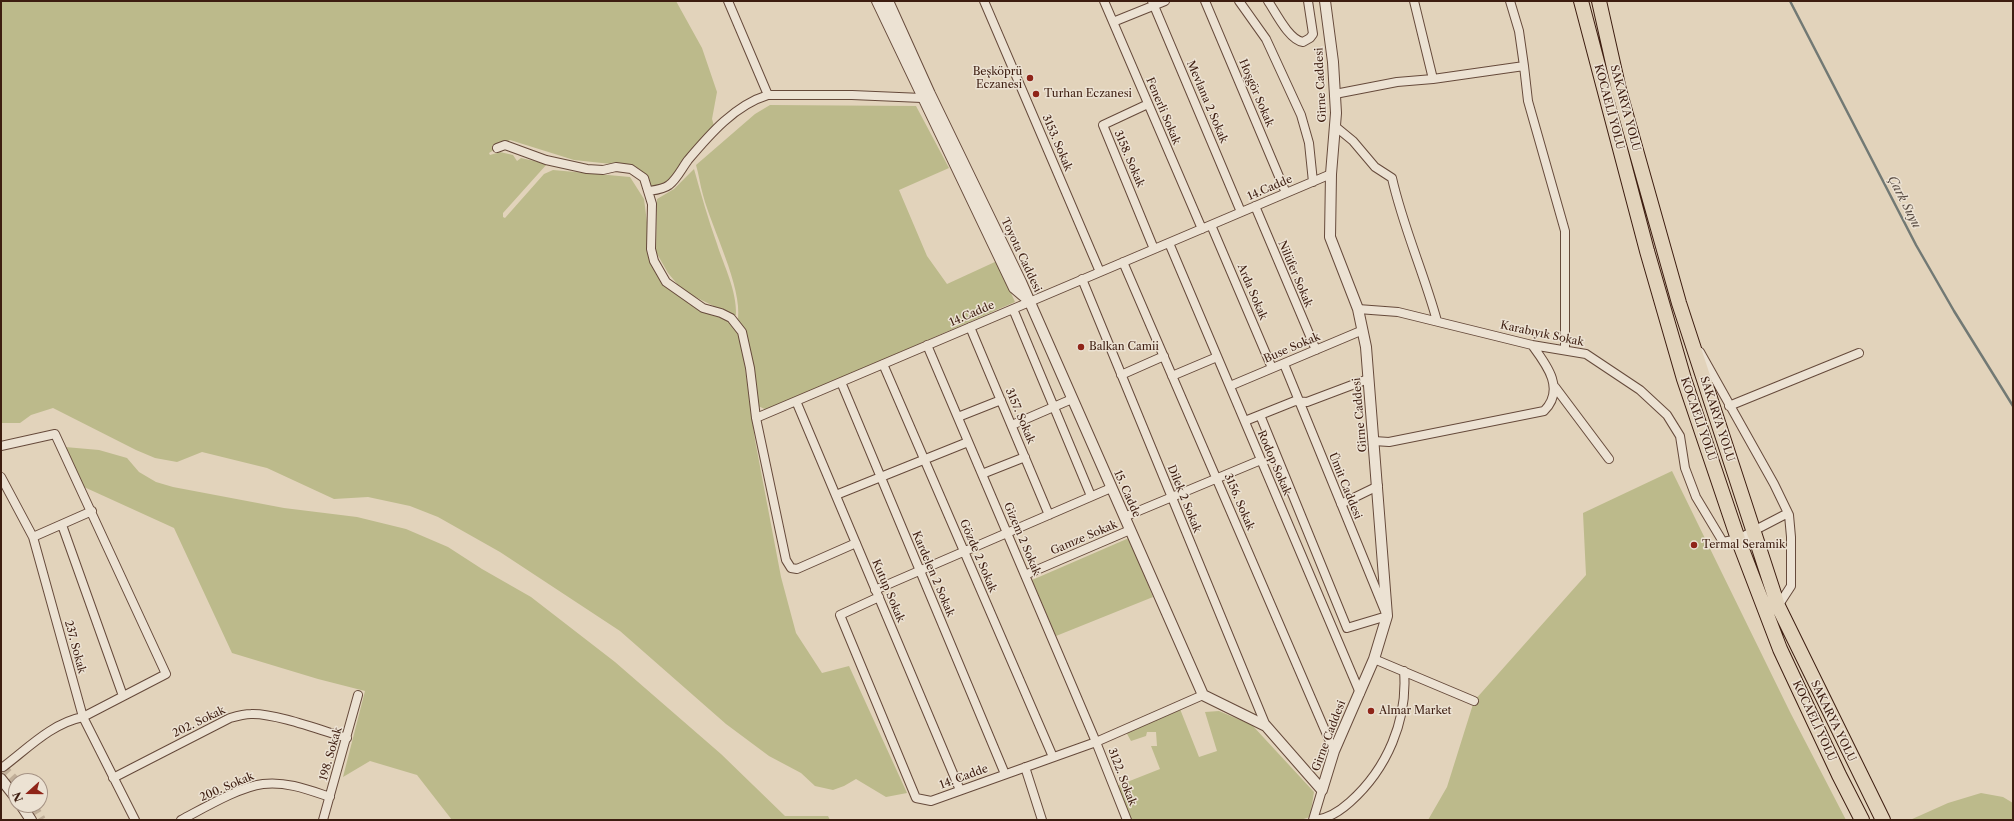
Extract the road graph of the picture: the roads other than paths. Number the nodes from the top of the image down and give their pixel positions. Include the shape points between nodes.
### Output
1 (728, 1) edge
2 (877, 1) edge
3 (888, 1) edge
4 (984, 1) edge
5 (1104, 1) edge
6 (1165, 1) edge
7 (1205, 1) edge
8 (1238, 1) edge
9 (1268, 1) edge
10 (1308, 1) edge
11 (1325, 1) edge
12 (1414, 1) edge
13 (1510, 1) edge
14 (1581, 1) edge
15 (1599, 1) edge
16 (1153, 3) edge
17 (1113, 22) junction
18 (1524, 66) junction
19 (1433, 79) junction
20 (1335, 94) junction
21 (768, 95) junction
22 (926, 96) junction
23 (1148, 104) junction
24 (1336, 127) junction
25 (497, 148) dead end
26 (1331, 174) junction
27 (1312, 182) junction
28 (649, 191) junction
29 (1286, 193) junction
30 (1255, 206) junction
31 (1241, 212) junction
32 (1211, 225) junction
33 (1202, 229) junction
34 (1169, 243) junction
35 (1154, 249) junction
36 (1123, 262) junction
37 (1100, 272) junction
38 (1082, 280) junction
39 (1030, 302) junction
40 (1358, 308) junction
41 (1013, 309) junction
42 (1437, 321) junction
43 (970, 327) junction
44 (1687, 329) junction
45 (1363, 330) junction
46 (1532, 344) junction
47 (927, 345) junction
48 (1316, 350) junction
49 (1566, 350) junction
50 (1860, 353) dead end
51 (1164, 356) junction
52 (1217, 357) junction
53 (883, 364) junction
54 (1284, 364) junction
55 (1272, 368) junction
56 (1121, 375) junction
57 (1172, 376) junction
58 (1368, 380) junction
59 (841, 382) junction
60 (1230, 386) junction
61 (1555, 387) junction
62 (1072, 398) junction
63 (1001, 400) junction
64 (796, 401) junction
65 (1299, 402) junction
66 (1729, 406) junction
67 (1053, 407) junction
68 (1260, 415) junction
69 (958, 417) junction
70 (756, 418) junction
71 (1245, 421) junction
72 (1012, 425) junction
73 (1374, 441) junction
74 (968, 442) junction
75 (1, 446) edge
76 (1025, 457) junction
77 (1609, 459) dead end
78 (924, 460) junction
79 (1261, 460) junction
80 (982, 474) junction
81 (1, 477) edge
82 (881, 477) junction
83 (1217, 479) junction
84 (1378, 486) junction
85 (1111, 488) junction
86 (836, 495) junction
87 (1091, 496) junction
88 (1172, 497) junction
89 (1341, 504) junction
90 (92, 512) junction
91 (1788, 513) junction
92 (1049, 515) junction
93 (1124, 517) junction
94 (62, 525) junction
95 (1130, 530) junction
96 (1753, 532) junction
97 (1007, 533) junction
98 (33, 537) junction
99 (1738, 539) junction
100 (856, 543) junction
101 (964, 551) junction
102 (920, 570) junction
103 (1025, 575) junction
104 (877, 593) junction
105 (1778, 606) junction
106 (1387, 616) junction
107 (1374, 659) junction
108 (1404, 671) junction
109 (1360, 693) junction
110 (358, 695) dead end
111 (1203, 695) junction
112 (123, 696) junction
113 (1474, 700) dead end
114 (83, 717) junction
115 (1266, 726) junction
116 (347, 738) junction
117 (1096, 742) junction
118 (1334, 752) junction
119 (1053, 757) junction
120 (3, 767) dead end
121 (1025, 767) junction
122 (1005, 774) junction
123 (114, 778) junction
124 (1, 779) edge
125 (8, 788) edge
126 (960, 790) junction
127 (1322, 790) junction
128 (330, 797) junction
129 (135, 820) edge
130 (181, 820) edge
131 (322, 820) edge
132 (1042, 820) edge
133 (1127, 820) edge
134 (1313, 820) edge
135 (1316, 820) edge
136 (1862, 820) edge
137 (1882, 820) edge

1 - 21 street
2 - 22 street, Toyota Caddesi
3 - 22 street, Toyota Caddesi
4 - 37 street, 3153. Sokak
5 - 17 street, Fenerli Sokak
6 - 16 street
7 - 29 street, Hoşgör Sokak
8 - 27 street via 1266,39 1301,115 1309,143
9 - 10 street via 1294,40 1303,42 1313,34
11 - 20 street, Girne Caddesi via 1334,62
12 - 19 street
13 - 18 street via 1519,31
14 - 99 highway, KOCAELİ YOLU via 1647,251 1684,379
15 - 44 highway, SAKARYA YOLU via 1619,90
16 - 17 street
16 - 31 street, Mevlana 2 Sokak
17 - 23 street, Fenerli Sokak
18 - 19 street
18 - 49 street via 1528,101 1565,231
19 - 20 street via 1397,82
20 - 24 street, Girne Caddesi
21 - 22 street
21 - 28 street via 742,107 725,120 669,185
22 - 39 street, Toyota Caddesi
23 - 33 street, Fenerli Sokak
23 - 35 street, 3158. Sokak via 1103,125
24 - 26 street, Girne Caddesi
24 - 42 street via 1353,141 1375,167 1392,178
25 - 28 street via 505,145 546,160 587,169 631,168 644,178
26 - 27 street, 14.Cadde
26 - 40 street, Girne Caddesi via 1330,237
27 - 29 street, 14.Cadde
28 - 70 street via 652,204 650,240 654,261 666,282 703,308 721,312 731,318 742,332
29 - 30 street, 14.Cadde
30 - 31 street, 14.Cadde
30 - 48 street, Nilüfer Sokak
31 - 32 street, 14.Cadde
32 - 33 street, 14.Cadde
32 - 55 street, Arda Sokak
33 - 34 street, 14.Cadde
34 - 35 street, 14.Cadde
34 - 52 street, Rodop Sokak
35 - 36 street, 14.Cadde
36 - 37 street, 14.Cadde
36 - 51 street, 3156. Sokak
37 - 38 street, 14.Cadde
38 - 39 street, 14.Cadde
38 - 56 street, Dilek 2 Sokak
39 - 41 street, 14.Cadde
39 - 62 street, 15. Cadde
40 - 42 street, Karabıyık Sokak via 1398,312
40 - 45 street, Girne Caddesi
41 - 43 street, 14.Cadde
41 - 67 street
42 - 46 street, Karabıyık Sokak
43 - 47 street, 14.Cadde
43 - 63 street, 3157. Sokak
44 - 66 street
44 - 96 highway, SAKARYA YOLU
45 - 48 street, Buse Sokak
45 - 58 street, Girne Caddesi
46 - 49 street, Karabıyık Sokak
46 - 61 street via 1548,366
47 - 53 street, 14.Cadde
47 - 69 street, Gizem 2 Sokak
48 - 54 street, Buse Sokak
49 - 99 street, Karabıyık Sokak via 1586,354 1640,390 1667,416 1680,436 1685,468 1696,498 1723,542
50 - 66 street
51 - 56 street
51 - 57 street, 3156. Sokak
52 - 57 street
52 - 60 street, Rodop Sokak
53 - 59 street, 14.Cadde
53 - 78 street, Gözde 2 Sokak
54 - 55 street, Buse Sokak
54 - 65 street, Ümit Caddesi
55 - 60 street, Buse Sokak
56 - 88 street, Dilek 2 Sokak
57 - 83 street, 3156. Sokak
58 - 65 street via 1307,402
58 - 73 street, Girne Caddesi
59 - 64 street, 14.Cadde
59 - 82 street, Kardelen 2 Sokak
60 - 71 street, Rodop Sokak
61 - 73 street via 1551,404 1544,411 1389,442
61 - 77 street
62 - 67 street
62 - 85 street, 15. Cadde
63 - 69 street
63 - 72 street, 3157. Sokak
64 - 70 street, 14.Cadde
64 - 86 street, Kutup Sokak
65 - 68 street via 1295,401
65 - 89 street, Ümit Caddesi
66 - 91 street
67 - 72 street
67 - 87 street
68 - 71 street
68 - 106 street via 1347,628
69 - 74 street, Gizem 2 Sokak
70 - 100 street via 786,560 791,568 797,569
71 - 79 street, Rodop Sokak
72 - 76 street, 3157. Sokak
73 - 84 street, Girne Caddesi
74 - 78 street
74 - 80 street, Gizem 2 Sokak
75 - 90 street via 55,434
76 - 80 street
76 - 92 street, 3157. Sokak
78 - 82 street
78 - 101 street, Gözde 2 Sokak
79 - 83 street
79 - 109 street, Rodop Sokak
80 - 97 street, Gizem 2 Sokak
81 - 98 street, 237. Sokak
82 - 86 street
82 - 102 street, Kardelen 2 Sokak
83 - 88 street
83 - 118 street, 3156. Sokak
84 - 89 street
84 - 106 street, Girne Caddesi
85 - 87 street
85 - 93 street, 15. Cadde
86 - 100 street, Kutup Sokak
87 - 92 street
88 - 93 street
88 - 115 street, Dilek 2 Sokak
89 - 106 street, Ümit Caddesi
90 - 94 street
90 - 112 street via 166,674
91 - 96 street
91 - 105 street via 1791,537 1791,586
92 - 97 street
93 - 95 street, 15. Cadde
94 - 98 street
94 - 112 street
95 - 103 street, Gamze Sokak
95 - 111 street, 15. Cadde
96 - 99 street
96 - 105 highway, SAKARYA YOLU
97 - 101 street
97 - 103 street, Gizem 2 Sokak
98 - 114 street, 237. Sokak
99 - 136 highway, KOCAELİ YOLU via 1780,649
100 - 104 street, Kutup Sokak
101 - 102 street
101 - 119 street, Gözde 2 Sokak
102 - 104 street
102 - 122 street, Kardelen 2 Sokak
103 - 117 street, Gizem 2 Sokak
104 - 126 street, Kutup Sokak
104 - 126 street, 14. Cadde via 840,615 916,798 931,802
105 - 137 highway, SAKARYA YOLU
106 - 107 street, Girne Caddesi
107 - 108 street
107 - 109 street, Girne Caddesi
108 - 113 street
108 - 135 street via 1405,697 1402,716 1392,744 1376,775 1328,819
109 - 118 street, Girne Caddesi
110 - 116 street, 198. Sokak
111 - 115 street
111 - 117 street, 14. Cadde
112 - 114 street
114 - 120 street via 68,720
114 - 123 street, 237. Sokak
115 - 127 street
116 - 123 street, 202. Sokak via 275,718 243,715 230,718
116 - 128 street, 198. Sokak
117 - 119 street, 14. Cadde
117 - 133 street, 3122. Sokak
118 - 127 street, Girne Caddesi
119 - 121 street, 14. Cadde
121 - 122 street, 14. Cadde
121 - 132 street
122 - 126 street, 14. Cadde
123 - 129 street, 237. Sokak
124 - 125 street
127 - 134 street, Girne Caddesi
128 - 130 street, 200. Sokak via 305,788 264,784 231,795
128 - 131 street, 198. Sokak

